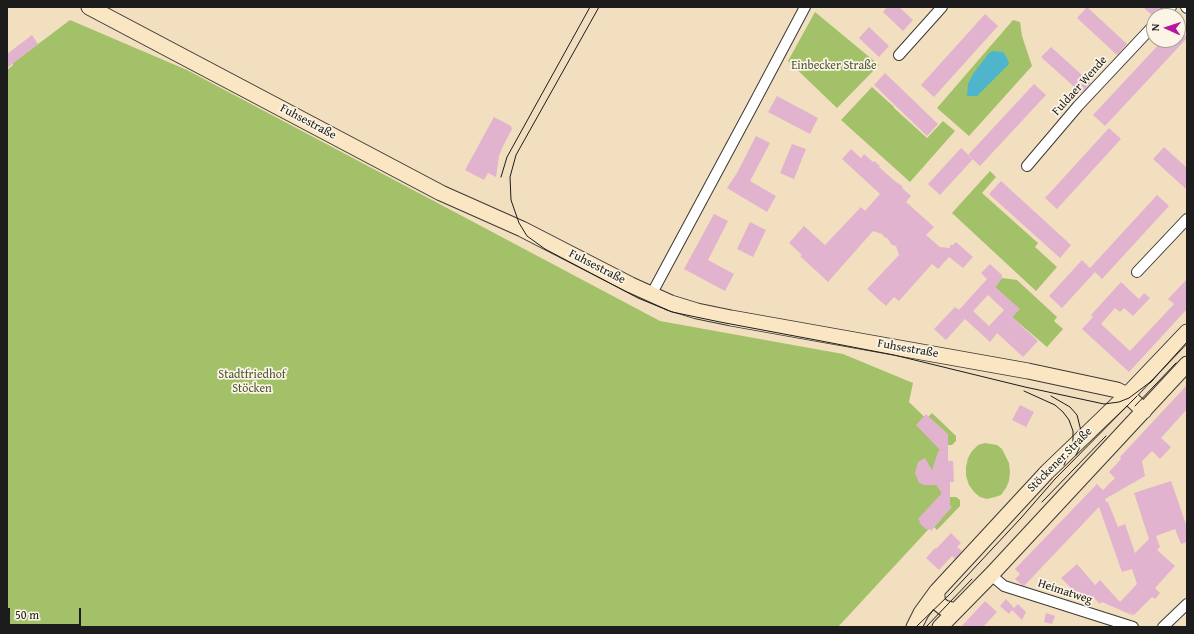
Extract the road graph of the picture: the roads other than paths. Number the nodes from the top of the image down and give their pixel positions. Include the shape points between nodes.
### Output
1 (89, 7) edge
2 (805, 7) edge
3 (942, 7) edge
4 (1146, 34) edge
5 (899, 55) dead end
6 (1027, 166) dead end
7 (1187, 219) edge
8 (1137, 272) dead end
9 (651, 295) junction
10 (1187, 332) edge
11 (1187, 364) edge
12 (1127, 395) junction
13 (1144, 411) junction
14 (991, 575) junction
15 (937, 592) junction
16 (1187, 604) edge
17 (956, 611) junction
18 (914, 627) edge
19 (940, 627) edge
20 (1133, 627) edge
21 (1163, 627) edge

1 - 9 street, Fuhsestraße via 441,193 522,229
2 - 9 street
3 - 5 street
4 - 6 street, Fuldaer Wende via 1078,106
7 - 8 street
9 - 12 street, Fuhsestraße via 697,311 1028,371 1117,390
10 - 12 street, Stöckener Straße
11 - 13 street
12 - 13 street, Fuhsestraße
12 - 15 street, Stöckener Straße via 1047,472
13 - 14 street
14 - 17 street
14 - 20 street, Heimatweg via 1004,586
15 - 17 street via 936,599 939,604
15 - 18 street, Stöckener Straße
16 - 21 street
17 - 19 street

